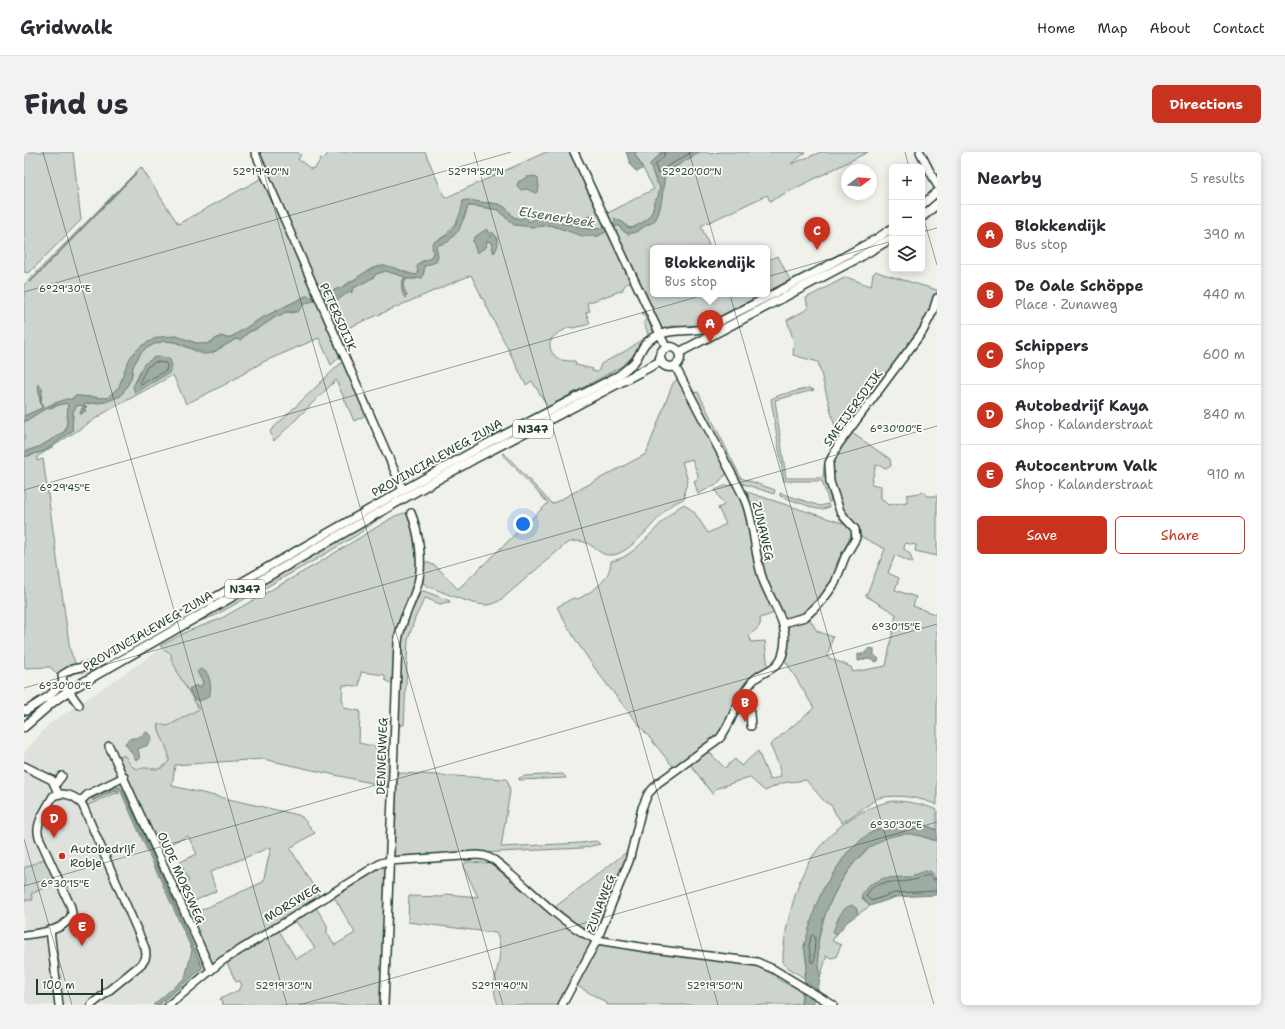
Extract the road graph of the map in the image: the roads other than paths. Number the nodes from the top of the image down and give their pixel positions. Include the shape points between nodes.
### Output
1 (255, 152) edge
2 (574, 152) edge
3 (920, 152) edge
4 (937, 185) edge
5 (937, 192) edge
6 (925, 202) edge
7 (937, 204) edge
8 (925, 214) edge
9 (889, 230) edge
10 (889, 240) edge
11 (770, 296) edge
12 (767, 297) edge
13 (937, 298) edge
14 (660, 335) junction
15 (666, 348) junction
16 (680, 352) junction
17 (661, 362) junction
18 (675, 366) junction
19 (402, 490) junction
20 (411, 513) dead end
21 (783, 623) junction
22 (63, 683) junction
23 (68, 691) junction
24 (743, 695) junction
25 (79, 705) dead end
26 (24, 710) edge
27 (751, 726) dead end
28 (24, 727) edge
29 (110, 746) dead end
30 (24, 766) edge
31 (62, 776) dead end
32 (124, 777) junction
33 (55, 785) junction
34 (58, 793) junction
35 (80, 802) junction
36 (389, 860) junction
37 (50, 930) junction
38 (24, 935) edge
39 (597, 940) junction
40 (211, 970) junction
41 (59, 1005) edge
42 (91, 1005) edge
43 (169, 1005) edge
44 (384, 1005) edge
45 (562, 1005) edge
46 (833, 1005) edge

1 - 19 street, PETERSDIJK
2 - 14 street
3 - 4 street
5 - 6 street
7 - 8 main road
9 - 11 street, PROVINCIALEWEG ZUNA
10 - 16 main road
12 - 14 street, PROVINCIALEWEG ZUNA via 699,331 674,330
13 - 21 street, SMEIJERSDIJK via 923,331 831,458 831,489 842,514 854,527 856,535 835,583 810,614
14 - 15 street
14 - 19 street, PROVINCIALEWEG ZUNA via 647,342 636,360 619,375
15 - 16 main road via 673,347
15 - 17 main road via 661,353
16 - 18 main road via 681,358
17 - 18 main road via 668,367
17 - 23 main road, PROVINCIALEWEG ZUNA / N347 via 474,459
18 - 21 street, ZUNAWEG via 745,501 762,577
19 - 22 street, PROVINCIALEWEG ZUNA via 96,666 68,670 62,675
20 - 36 street, DENNENWEG via 418,536 420,573 402,621 398,642
21 - 24 street, ZUNAWEG via 784,647 781,661 754,679
22 - 23 street
22 - 26 street, PROVINCIALEWEG ZUNA via 49,696
23 - 25 street
23 - 28 main road, N347
24 - 27 street via 749,702
24 - 39 street, ZUNAWEG via 718,740 658,783 648,794 641,811 629,861
29 - 32 street, OUDE MORSWEG
30 - 33 street via 52,780
31 - 33 street
32 - 35 street via 87,795
32 - 40 street, OUDE MORSWEG
33 - 34 street
34 - 35 street via 67,794
34 - 37 street via 53,796 37,830 72,914 66,924
35 - 42 street via 145,948 146,956 139,966
36 - 39 street via 473,855 489,857 567,921
36 - 40 street, MORSWEG via 289,919
36 - 44 street, DENNENWEG
37 - 38 street
37 - 41 street
39 - 45 street
39 - 46 street, ZUNAWEG via 653,950 754,961 769,967
40 - 43 street

